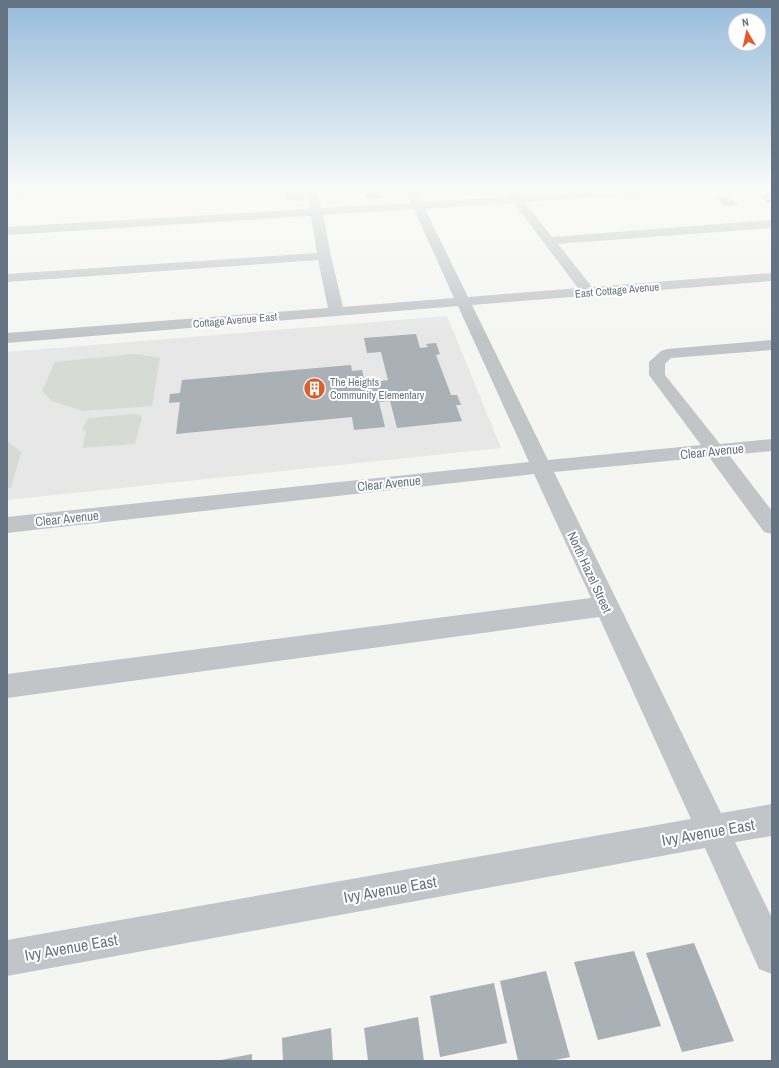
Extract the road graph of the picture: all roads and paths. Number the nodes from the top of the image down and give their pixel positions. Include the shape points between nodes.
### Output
1 (320, 237) edge
2 (432, 237) edge
3 (545, 237) edge
4 (603, 237) edge
5 (548, 241) junction
6 (324, 256) junction
7 (7, 278) edge
8 (772, 278) edge
9 (588, 292) junction
10 (463, 302) junction
11 (336, 311) junction
12 (7, 338) edge
13 (772, 346) edge
14 (772, 445) edge
15 (714, 451) junction
16 (541, 467) junction
17 (7, 525) edge
18 (772, 526) edge
19 (606, 606) junction
20 (7, 686) edge
21 (772, 820) edge
22 (713, 831) junction
23 (772, 956) edge
24 (7, 958) edge

1 - 6 street
2 - 10 street, North Hazel Street
3 - 5 street
4 - 5 street
5 - 9 street
6 - 7 street
6 - 11 street
8 - 9 street, East Cottage Avenue
9 - 10 street, East Cottage Avenue
10 - 11 street, Cottage Avenue East
10 - 16 street, North Hazel Street
11 - 12 street, Cottage Avenue East
13 - 15 street via 667,354 658,362 657,375
14 - 15 street, Clear Avenue
15 - 16 street, Clear Avenue
15 - 18 street
16 - 17 street, Clear Avenue
16 - 19 street, North Hazel Street
19 - 20 street
19 - 22 street, North Hazel Street
21 - 22 street, Ivy Avenue East
22 - 23 street, North Hazel Street
22 - 24 street, Ivy Avenue East

